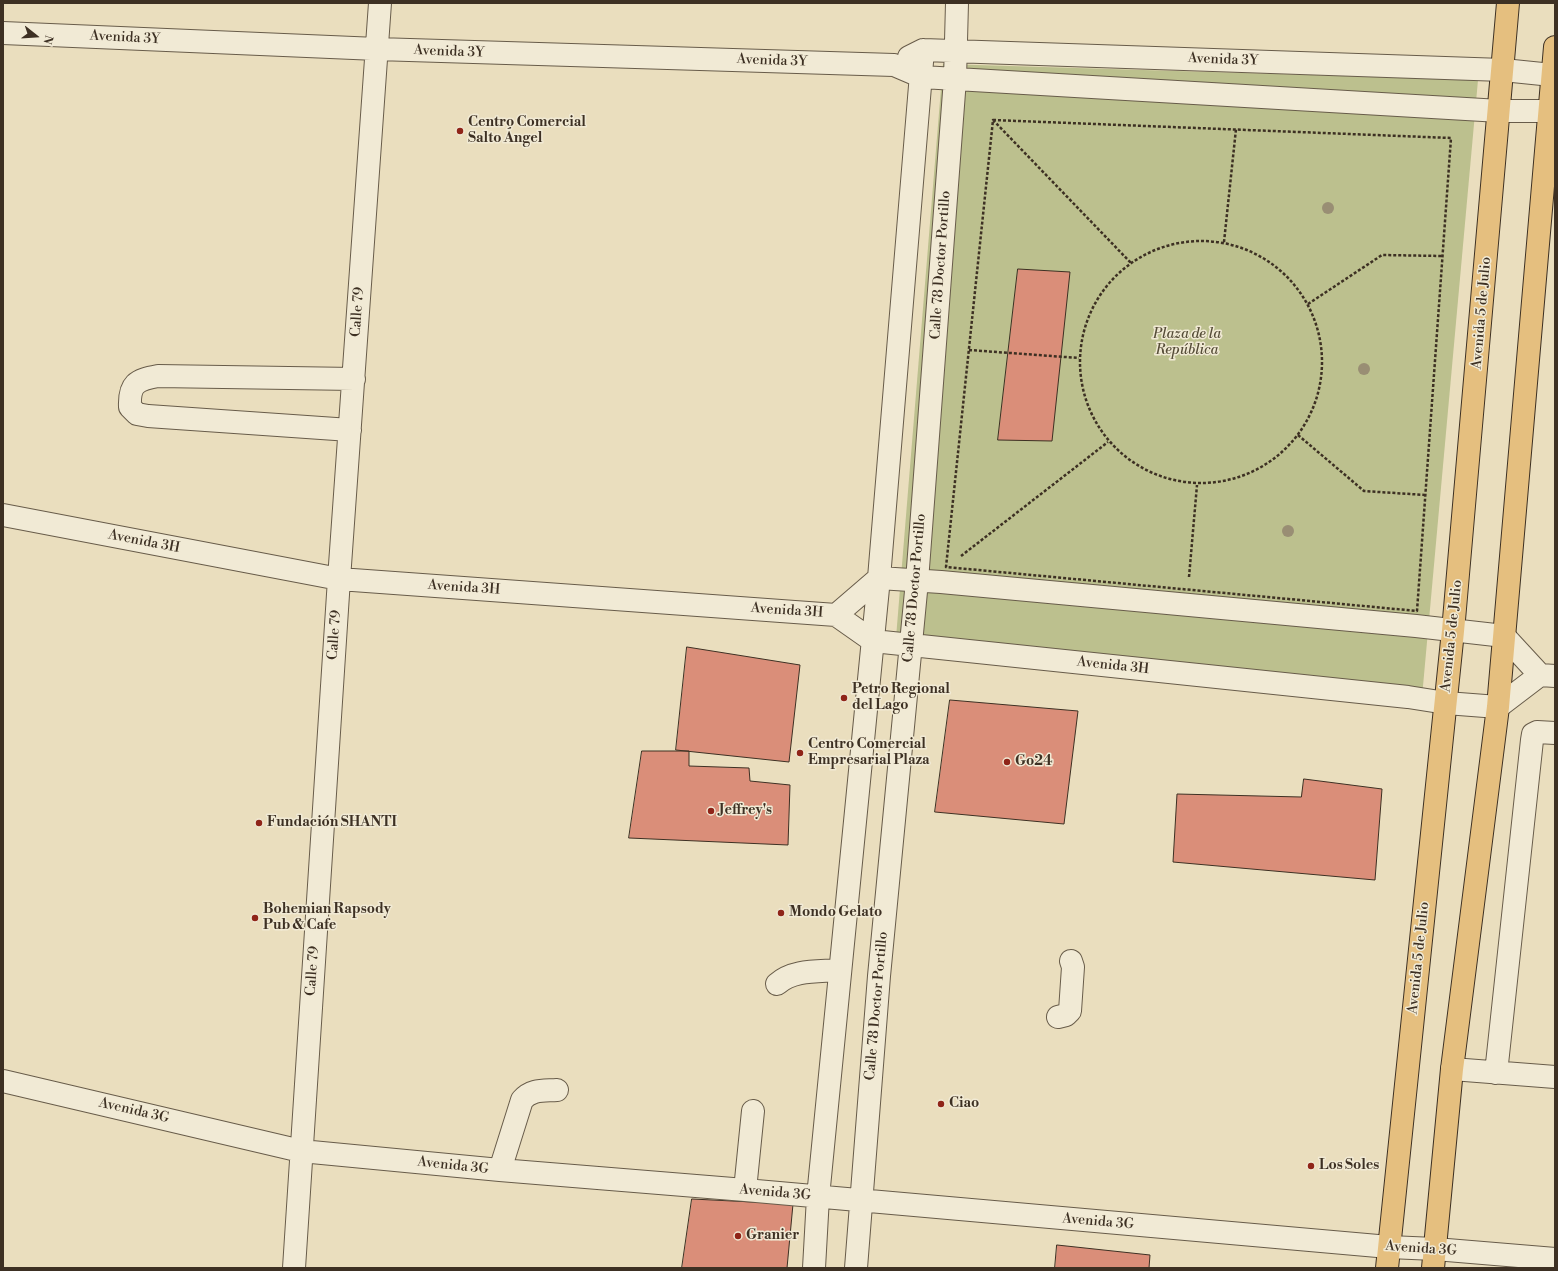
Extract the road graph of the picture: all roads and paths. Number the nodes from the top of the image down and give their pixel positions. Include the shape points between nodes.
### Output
1 (380, 3) edge
2 (957, 3) edge
3 (1508, 3) edge
4 (3, 33) edge
5 (1555, 48) edge
6 (377, 49) junction
7 (923, 50) junction
8 (956, 51) junction
9 (1228, 60) junction
10 (894, 65) junction
11 (1503, 70) junction
12 (1554, 76) edge
13 (922, 77) junction
14 (955, 79) junction
15 (1226, 95) junction
16 (1552, 110) edge
17 (1500, 111) junction
18 (993, 120) junction
19 (1236, 129) junction
20 (1224, 242) junction
21 (1442, 256) junction
22 (1131, 263) junction
23 (1308, 304) junction
24 (969, 350) junction
25 (1079, 358) junction
26 (354, 379) junction
27 (350, 430) junction
28 (1298, 436) junction
29 (1108, 442) junction
30 (1197, 485) junction
31 (1425, 495) junction
32 (3, 515) edge
33 (959, 558) dead end
34 (952, 562) dead end
35 (946, 567) junction
36 (878, 578) junction
37 (339, 579) junction
38 (917, 581) junction
39 (1188, 590) junction
40 (836, 615) junction
41 (1454, 631) junction
42 (1504, 636) junction
43 (873, 641) junction
44 (910, 645) junction
45 (1548, 676) edge
46 (1446, 703) junction
47 (1498, 707) junction
48 (1555, 734) edge
49 (1071, 961) dead end
50 (840, 970) junction
51 (777, 984) dead end
52 (1058, 1016) dead end
53 (1452, 1069) junction
54 (1496, 1073) junction
55 (1555, 1077) edge
56 (3, 1081) edge
57 (557, 1090) dead end
58 (753, 1111) dead end
59 (301, 1151) junction
60 (500, 1170) junction
61 (745, 1190) junction
62 (818, 1197) junction
63 (860, 1201) junction
64 (1388, 1258) edge
65 (1434, 1258) edge
66 (1555, 1259) edge
67 (294, 1268) edge
68 (814, 1268) edge
69 (856, 1268) edge

1 - 6 street, Calle 79
2 - 8 street, Calle 78 Doctor Portillo
3 - 11 main road, Avenida 5 de Julio
4 - 6 street, Avenida 3Y
5 - 12 main road
6 - 10 street, Avenida 3Y
6 - 26 street, Calle 79
7 - 8 street, Avenida 3Y
7 - 10 street, Avenida 3Y
7 - 13 street
8 - 9 street, Avenida 3Y
8 - 14 street, Calle 78 Doctor Portillo
9 - 11 street, Avenida 3Y
9 - 15 street
10 - 13 street, Avenida 3Y
11 - 12 street, Avenida 3Y
11 - 17 main road, Avenida 5 de Julio
12 - 16 main road
13 - 14 street, Avenida 3Y
13 - 36 street
14 - 15 street, Avenida 3Y
14 - 38 street, Calle 78 Doctor Portillo
15 - 17 street, Avenida 3Y
16 - 17 street, Avenida 3Y
16 - 42 main road
17 - 41 main road, Avenida 5 de Julio
18 - 19 path
18 - 22 path
18 - 24 path
19 - 20 path
19 - 21 path via 1451,138
20 - 22 path via 1179,243 1160,248
20 - 23 path via 1258,254 1286,275
21 - 23 path via 1382,255
21 - 31 path
22 - 25 path via 1104,289 1087,321
23 - 28 path via 1320,337 1322,371 1315,405
24 - 25 path
24 - 35 path
25 - 29 path via 1082,388 1087,403
26 - 27 street, Calle 79
26 - 27 street via 158,376 142,378 133,386 130,397 130,407 137,414 148,416
27 - 37 street, Calle 79
28 - 30 path via 1270,462 1236,480
28 - 31 path via 1364,492
29 - 30 path via 1134,464 1164,479
29 - 33 path
30 - 39 path
31 - 39 path via 1417,611
32 - 37 street, Avenida 3H
34 - 35 path
35 - 39 path
36 - 38 street
36 - 40 street
36 - 43 street
37 - 40 street, Avenida 3H
37 - 59 street, Calle 79
38 - 41 street
38 - 44 street, Calle 78 Doctor Portillo
40 - 43 street, Avenida 3H
41 - 42 street
41 - 46 main road, Avenida 5 de Julio
42 - 45 street
42 - 47 main road
43 - 44 street, Avenida 3H
43 - 50 street
44 - 46 street, Avenida 3H
44 - 63 street, Calle 78 Doctor Portillo
45 - 47 street
46 - 47 street, Avenida 3H
46 - 64 main road, Avenida 5 de Julio
47 - 53 main road
48 - 54 street via 1533,734
49 - 52 street via 1073,967 1070,1011 1066,1015
50 - 51 street via 797,973 785,977
50 - 62 street
53 - 54 street
53 - 65 main road
54 - 55 street
56 - 59 street, Avenida 3G
57 - 60 street via 533,1091 522,1100
58 - 61 street
59 - 60 street, Avenida 3G
59 - 67 street, Calle 79
60 - 61 street, Avenida 3G
61 - 62 street, Avenida 3G
62 - 63 street, Avenida 3G
62 - 68 street
63 - 64 street, Avenida 3G
63 - 69 street, Calle 78 Doctor Portillo
64 - 65 street, Avenida 3G
65 - 66 street, Avenida 3G

